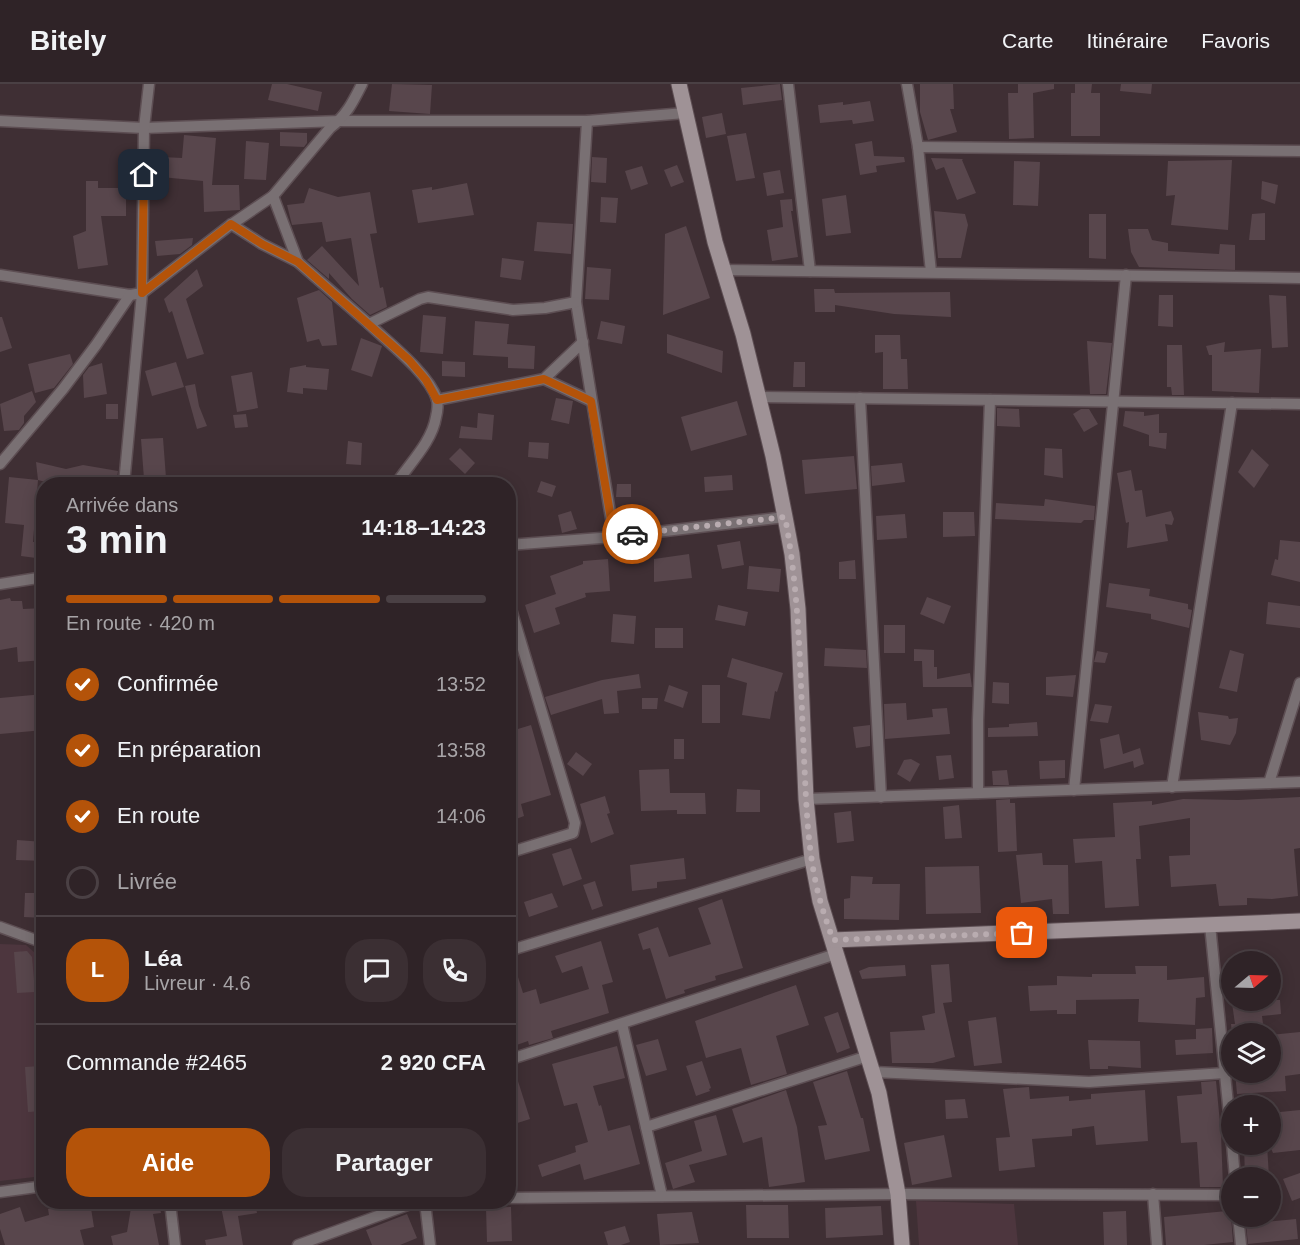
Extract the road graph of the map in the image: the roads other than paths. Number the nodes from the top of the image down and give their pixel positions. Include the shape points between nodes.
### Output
1 (149, 84) edge
2 (362, 84) edge
3 (679, 84) edge
4 (788, 84) edge
5 (907, 84) edge
6 (685, 113) junction
7 (0, 121) edge
8 (340, 121) junction
9 (587, 121) junction
10 (144, 128) junction
11 (918, 147) junction
12 (1300, 151) edge
13 (273, 196) junction
14 (231, 224) junction
15 (298, 262) junction
16 (723, 270) junction
17 (810, 271) junction
18 (931, 272) junction
19 (0, 275) edge
20 (1126, 275) junction
21 (1300, 278) edge
22 (142, 293) junction
23 (130, 296) junction
24 (576, 302) junction
25 (369, 324) junction
26 (583, 342) junction
27 (544, 379) junction
28 (758, 396) junction
29 (860, 398) junction
30 (437, 400) junction
31 (990, 400) junction
32 (591, 401) junction
33 (1113, 401) junction
34 (1232, 403) junction
35 (1300, 404) edge
36 (0, 464) edge
37 (125, 477) edge
38 (401, 477) edge
39 (785, 517) junction
40 (614, 537) junction
41 (516, 544) edge
42 (36, 578) edge
43 (0, 584) edge
44 (516, 626) edge
45 (1300, 683) edge
46 (1300, 782) edge
47 (1269, 783) junction
48 (1172, 787) junction
49 (1074, 790) junction
50 (978, 794) junction
51 (881, 797) junction
52 (806, 800) junction
53 (516, 851) edge
54 (812, 859) junction
55 (1300, 921) edge
56 (1210, 925) junction
57 (0, 927) edge
58 (36, 940) edge
59 (835, 947) junction
60 (516, 949) edge
61 (622, 1024) junction
62 (1221, 1034) edge
63 (868, 1056) junction
64 (516, 1057) edge
65 (873, 1072) junction
66 (1221, 1073) edge
67 (646, 1126) junction
68 (36, 1187) edge
69 (0, 1192) edge
70 (898, 1194) junction
71 (1153, 1194) junction
72 (1221, 1195) edge
73 (662, 1196) junction
74 (516, 1198) edge
75 (171, 1209) edge
76 (397, 1209) edge
77 (426, 1209) edge
78 (1239, 1227) edge
79 (175, 1245) edge
80 (298, 1245) edge
81 (430, 1245) edge
82 (902, 1245) edge
83 (1157, 1245) edge
84 (1241, 1245) edge

1 - 10 street
2 - 8 street
3 - 6 main road
4 - 17 street
5 - 11 street
6 - 9 street
6 - 16 main road
7 - 10 street
8 - 9 street
8 - 10 street
8 - 13 street
9 - 24 street
10 - 22 street
11 - 12 street
11 - 18 street
13 - 14 street
13 - 15 street
14 - 15 street
14 - 22 street
15 - 25 street
16 - 17 street
16 - 28 main road
17 - 18 street
18 - 20 street
19 - 23 street
20 - 21 street
20 - 33 street
22 - 23 street
22 - 37 street
23 - 36 street via 63,389
24 - 25 street via 513,310 428,297
24 - 26 street
25 - 30 street via 409,360
26 - 27 street
26 - 32 street
27 - 30 street
27 - 32 street
28 - 29 street
28 - 39 main road
29 - 31 street
29 - 51 street
30 - 38 street via 436,418 429,435
31 - 33 street
31 - 50 street
32 - 40 street
33 - 34 street
33 - 49 street
34 - 35 street
34 - 48 street
39 - 40 street
39 - 52 main road via 798,609
40 - 41 street
42 - 43 street
44 - 53 street via 575,823 573,833
45 - 47 street
46 - 47 street
47 - 48 street
48 - 49 street
49 - 50 street
50 - 51 street
51 - 52 street
52 - 54 main road
54 - 59 main road
54 - 60 street
55 - 56 main road
56 - 59 main road
56 - 62 street
57 - 58 street
59 - 61 street
59 - 63 main road
61 - 64 street
61 - 67 street
63 - 65 main road
63 - 67 street
65 - 66 street via 1089,1082
65 - 70 main road
67 - 73 street
68 - 69 street
70 - 71 street
70 - 73 street
70 - 82 main road
71 - 72 street
71 - 83 street
73 - 74 street
75 - 79 street
76 - 80 street
77 - 81 street
78 - 84 street

